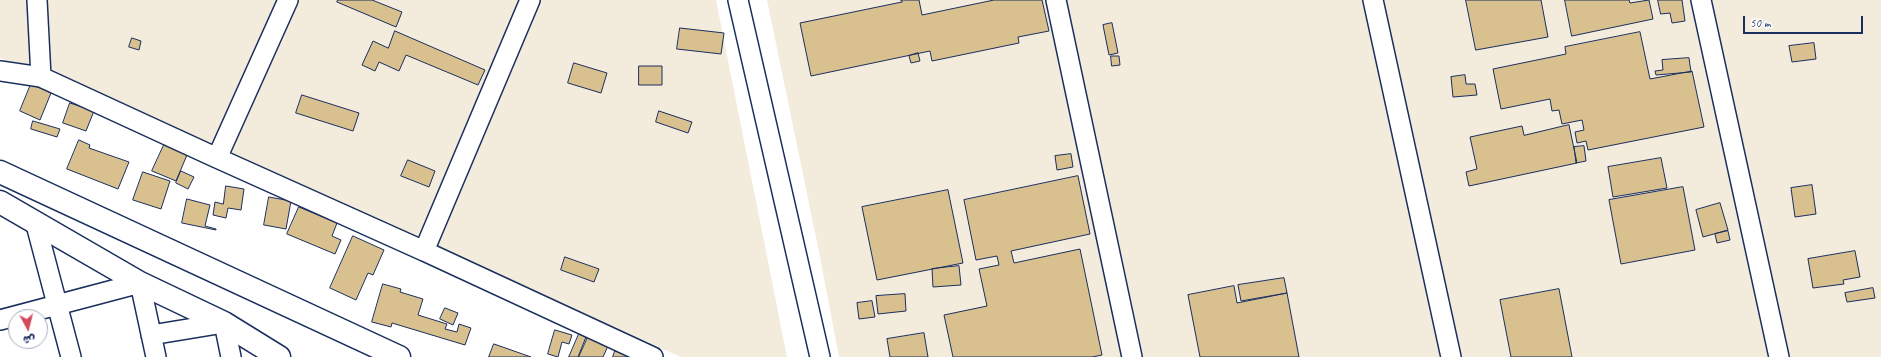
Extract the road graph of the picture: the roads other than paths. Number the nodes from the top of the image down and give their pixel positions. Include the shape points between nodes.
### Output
1 (37, 0) edge
2 (288, 0) edge
3 (530, 0) edge
4 (738, 0) edge
5 (1056, 0) edge
6 (1373, 0) edge
7 (1701, 0) edge
8 (0, 71) edge
9 (41, 77) junction
10 (217, 158) junction
11 (0, 172) edge
12 (0, 202) edge
13 (35, 221) junction
14 (424, 251) junction
15 (140, 283) junction
16 (56, 306) junction
17 (0, 320) edge
18 (224, 323) junction
19 (152, 335) junction
20 (71, 357) edge
21 (156, 357) edge
22 (232, 357) edge
23 (279, 357) edge
24 (399, 357) edge
25 (653, 357) edge
26 (820, 357) edge
27 (1132, 357) edge
28 (1451, 357) edge
29 (1779, 357) edge

1 - 9 street
2 - 10 street
3 - 14 street
4 - 26 street
5 - 27 street
6 - 28 street
7 - 29 street
8 - 9 street
9 - 10 street
10 - 14 street
11 - 24 street
12 - 13 street
13 - 15 street
13 - 16 street
14 - 25 street
15 - 16 street
15 - 18 street
15 - 19 street
16 - 17 street
16 - 20 street
18 - 19 street
18 - 22 street
18 - 23 street
19 - 21 street

